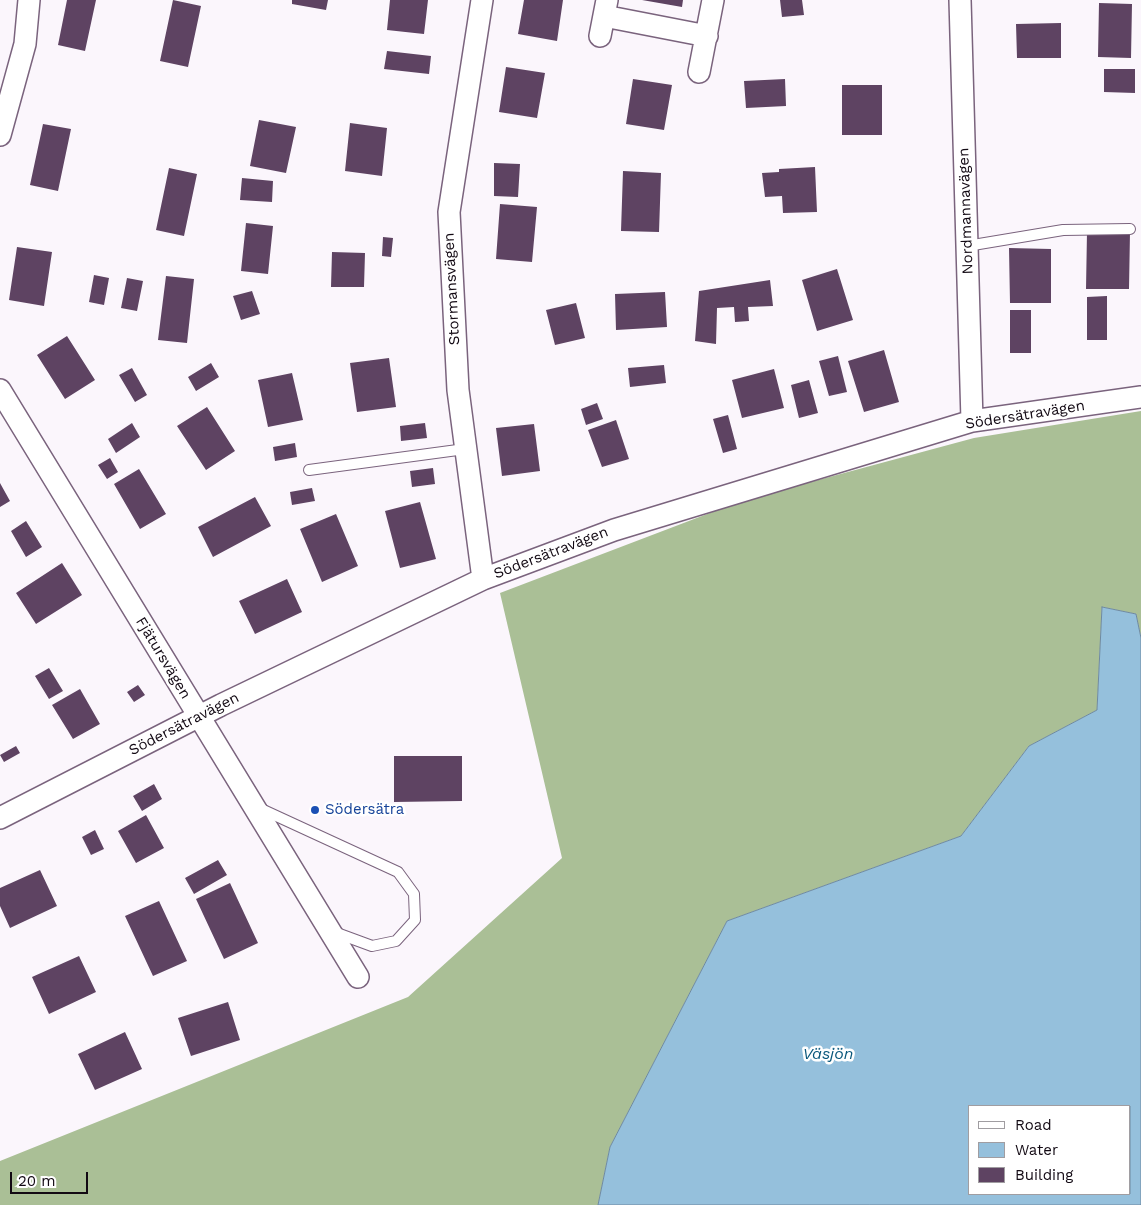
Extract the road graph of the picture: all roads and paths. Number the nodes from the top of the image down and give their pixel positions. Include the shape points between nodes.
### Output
1 (29, 0) edge
2 (482, 0) edge
3 (713, 0) edge
4 (960, 0) edge
5 (603, 17) edge
6 (708, 36) junction
7 (699, 72) dead end
8 (0, 135) edge
9 (1130, 229) dead end
10 (967, 246) junction
11 (0, 390) edge
12 (1141, 397) edge
13 (972, 421) junction
14 (464, 449) junction
15 (309, 470) dead end
16 (483, 579) junction
17 (198, 716) junction
18 (251, 804) junction
19 (0, 818) edge
20 (329, 930) junction
21 (358, 977) dead end

1 - 8 street via 24,44
2 - 14 street, Stormansvägen via 449,212
3 - 6 street
4 - 10 street, Nordmannavägen
5 - 6 street
6 - 7 street
9 - 10 lane via 1063,230
10 - 13 street, Nordmannavägen
11 - 17 street, Fjätursvägen
12 - 13 street, Södersätravägen
13 - 16 street, Södersätravägen via 614,530
14 - 15 lane
14 - 16 street, Stormansvägen
16 - 17 street, Södersätravägen
17 - 18 street, Fjätursvägen
17 - 19 street, Södersätravägen
18 - 20 street, Fjätursvägen
18 - 20 lane via 398,872 414,894 414,920 396,941 372,946
20 - 21 street, Fjätursvägen

